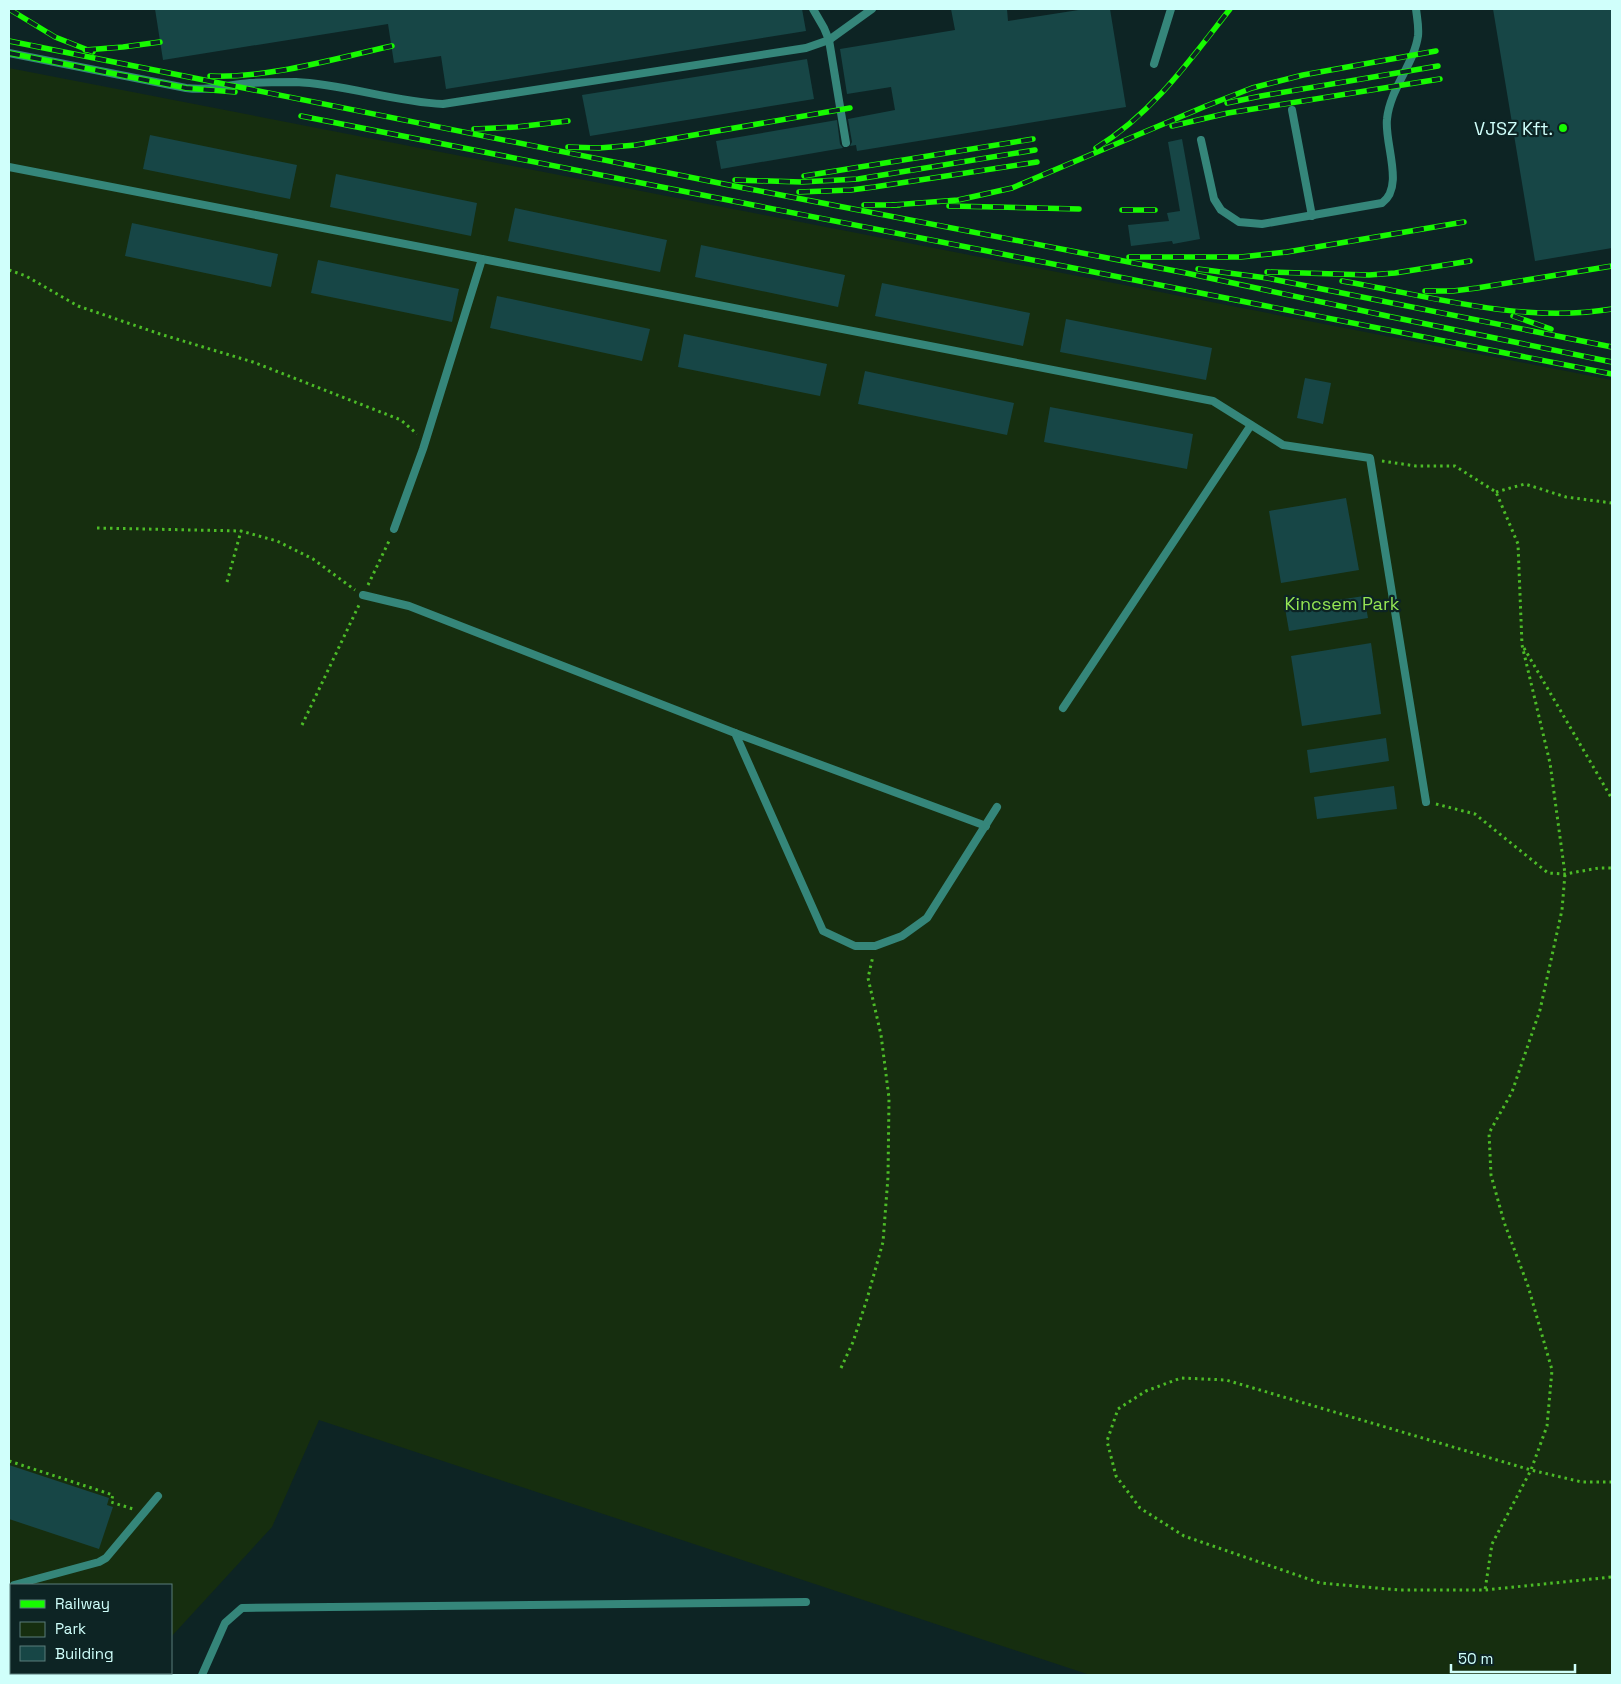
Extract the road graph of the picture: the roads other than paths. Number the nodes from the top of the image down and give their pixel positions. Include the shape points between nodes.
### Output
1 (813, 9) edge
2 (872, 9) edge
3 (1171, 9) edge
4 (1416, 9) edge
5 (829, 40) junction
6 (9, 53) edge
7 (1154, 64) dead end
8 (1292, 110) dead end
9 (1201, 140) dead end
10 (846, 143) dead end
11 (9, 167) edge
12 (1312, 216) junction
13 (482, 259) junction
14 (1251, 425) junction
15 (394, 530) road end
16 (363, 595) road end
17 (1063, 708) dead end
18 (735, 733) junction
19 (1426, 802) road end
20 (998, 807) dead end
21 (986, 826) junction
22 (158, 1496) dead end
23 (22, 1584) edge
24 (806, 1602) dead end
25 (202, 1675) edge

1 - 5 lane
2 - 5 lane
3 - 7 lane
4 - 12 lane via 1415,46 1388,110 1387,132 1394,180 1390,196 1377,205
5 - 6 lane via 806,48 443,104 295,82 204,90 186,88
5 - 10 lane
8 - 12 lane
9 - 12 lane via 1214,199 1226,214 1239,222 1254,224
11 - 13 lane
13 - 14 lane via 1213,402
13 - 15 lane via 426,442
14 - 17 lane
14 - 19 lane via 1283,445 1370,458
16 - 18 lane via 409,606
18 - 21 lane
18 - 21 lane via 822,931 855,946 875,946 902,936 927,918
20 - 21 lane
22 - 23 lane via 106,1558
24 - 25 lane via 242,1608 225,1623

